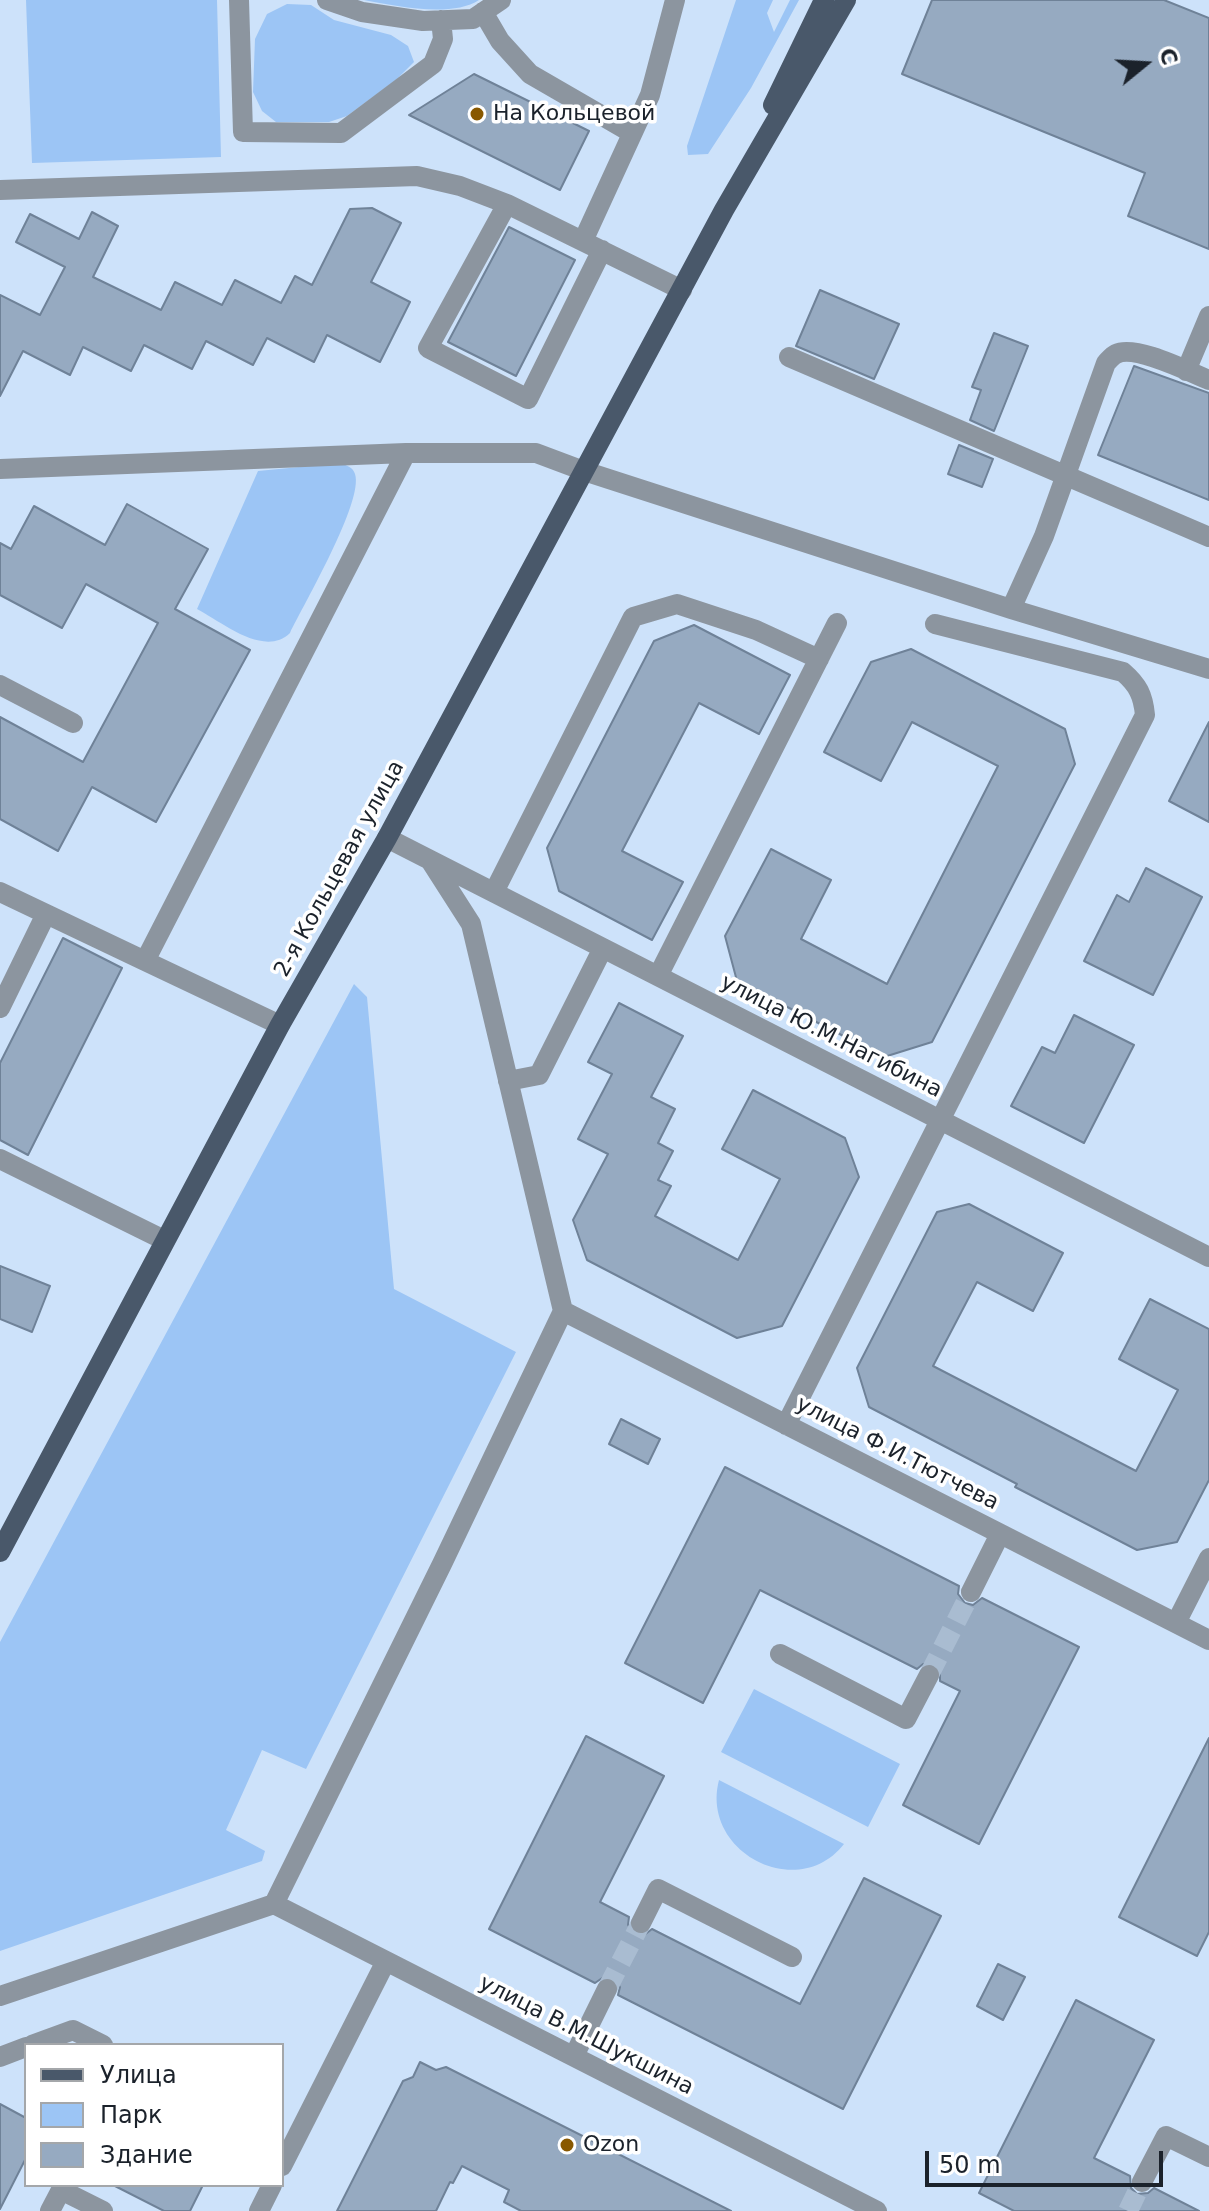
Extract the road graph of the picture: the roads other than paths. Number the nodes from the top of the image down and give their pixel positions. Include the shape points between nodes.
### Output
1 (239, 0) edge
2 (327, 0) edge
3 (675, 0) edge
4 (824, 0) edge
5 (846, 0) edge
6 (492, 6) edge
7 (441, 20) junction
8 (632, 133) junction
9 (0, 190) edge
10 (507, 204) junction
11 (724, 210) junction
12 (583, 241) junction
13 (602, 250) junction
14 (682, 290) junction
15 (1209, 316) edge
16 (789, 357) dead end
17 (1186, 371) junction
18 (1209, 380) edge
19 (406, 453) junction
20 (0, 469) edge
21 (584, 471) junction
22 (1067, 475) junction
23 (1209, 537) edge
24 (1011, 609) junction
25 (837, 623) dead end
26 (935, 624) dead end
27 (819, 659) junction
28 (1209, 669) edge
29 (0, 685) edge
30 (73, 723) dead end
31 (387, 838) junction
32 (430, 860) junction
33 (0, 892) edge
34 (494, 892) junction
35 (45, 916) junction
36 (603, 948) junction
37 (145, 961) junction
38 (658, 976) junction
39 (0, 1008) edge
40 (280, 1025) junction
41 (508, 1081) junction
42 (940, 1120) junction
43 (0, 1159) edge
44 (164, 1240) junction
45 (1209, 1257) edge
46 (563, 1311) junction
47 (786, 1425) junction
48 (1000, 1534) junction
49 (0, 1550) edge
50 (1209, 1558) edge
51 (971, 1592) tunnel mouth
52 (1176, 1623) junction
53 (1209, 1640) edge
54 (780, 1654) dead end
55 (929, 1675) tunnel mouth
56 (274, 1904) junction
57 (641, 1923) tunnel mouth
58 (792, 1957) dead end
59 (386, 1961) junction
60 (607, 1989) tunnel mouth
61 (0, 1996) edge
62 (37, 2043) edge
63 (99, 2043) edge
64 (24, 2048) edge
65 (574, 2056) junction
66 (0, 2057) edge
67 (288, 2139) edge
68 (1209, 2157) edge
69 (1142, 2182) tunnel mouth
70 (271, 2187) edge
71 (854, 2206) edge
72 (50, 2211) edge
73 (103, 2211) edge
74 (259, 2211) edge
75 (877, 2211) edge

1 - 7 street via 243,132 341,133 433,64 443,39
2 - 7 street via 362,12
3 - 8 street via 650,95
4 - 11 main road, 2-я Кольцевая улица
5 - 11 main road, 2-я Кольцевая улица
6 - 7 street via 473,19
6 - 8 street via 500,41 530,74
8 - 12 street
9 - 10 street via 417,176
10 - 12 street
10 - 13 street via 428,348 528,399
11 - 14 main road, 2-я Кольцевая улица
12 - 13 street
13 - 14 street
14 - 21 main road, 2-я Кольцевая улица
15 - 17 street
16 - 22 street
17 - 18 street
17 - 22 street via 1145,355 1116,354 1106,363
19 - 20 street
19 - 21 street via 536,453
19 - 37 street
21 - 24 street
21 - 31 main road, 2-я Кольцевая улица
22 - 23 street
22 - 24 street
24 - 28 street
25 - 27 street
26 - 42 street via 1123,672 1143,695 1145,715
27 - 34 street via 756,630 677,604 633,617
27 - 38 street
29 - 30 street
31 - 32 street, улица Ю.М.Нагибина
31 - 40 main road, 2-я Кольцевая улица
32 - 34 street, улица Ю.М.Нагибина
32 - 41 street via 471,924
33 - 35 street
34 - 36 street, улица Ю.М.Нагибина
35 - 37 street
35 - 39 street
36 - 38 street, улица Ю.М.Нагибина
36 - 41 street via 539,1075
37 - 40 street
38 - 42 street, улица Ю.М.Нагибина
40 - 44 main road, 2-я Кольцевая улица
41 - 46 street
42 - 45 street, улица Ю.М.Нагибина
42 - 47 street
43 - 44 street
44 - 49 main road, 2-я Кольцевая улица
46 - 47 street, улица Ф.И.Тютчева
46 - 56 street
47 - 48 street, улица Ф.И.Тютчева
48 - 51 street
48 - 52 street, улица Ф.И.Тютчева
50 - 52 street
52 - 53 street, улица Ф.И.Тютчева
54 - 55 street via 906,1719
56 - 59 street, улица В.М.Шукшина
56 - 61 street
57 - 58 street via 658,1889
59 - 65 street, улица В.М.Шукшина
59 - 67 street
60 - 65 street
62 - 63 street via 73,2030
64 - 66 street
65 - 71 street, улица В.М.Шукшина
68 - 69 street via 1166,2136
70 - 74 street
71 - 75 street, улица В.М.Шукшина
72 - 73 street via 61,2190

